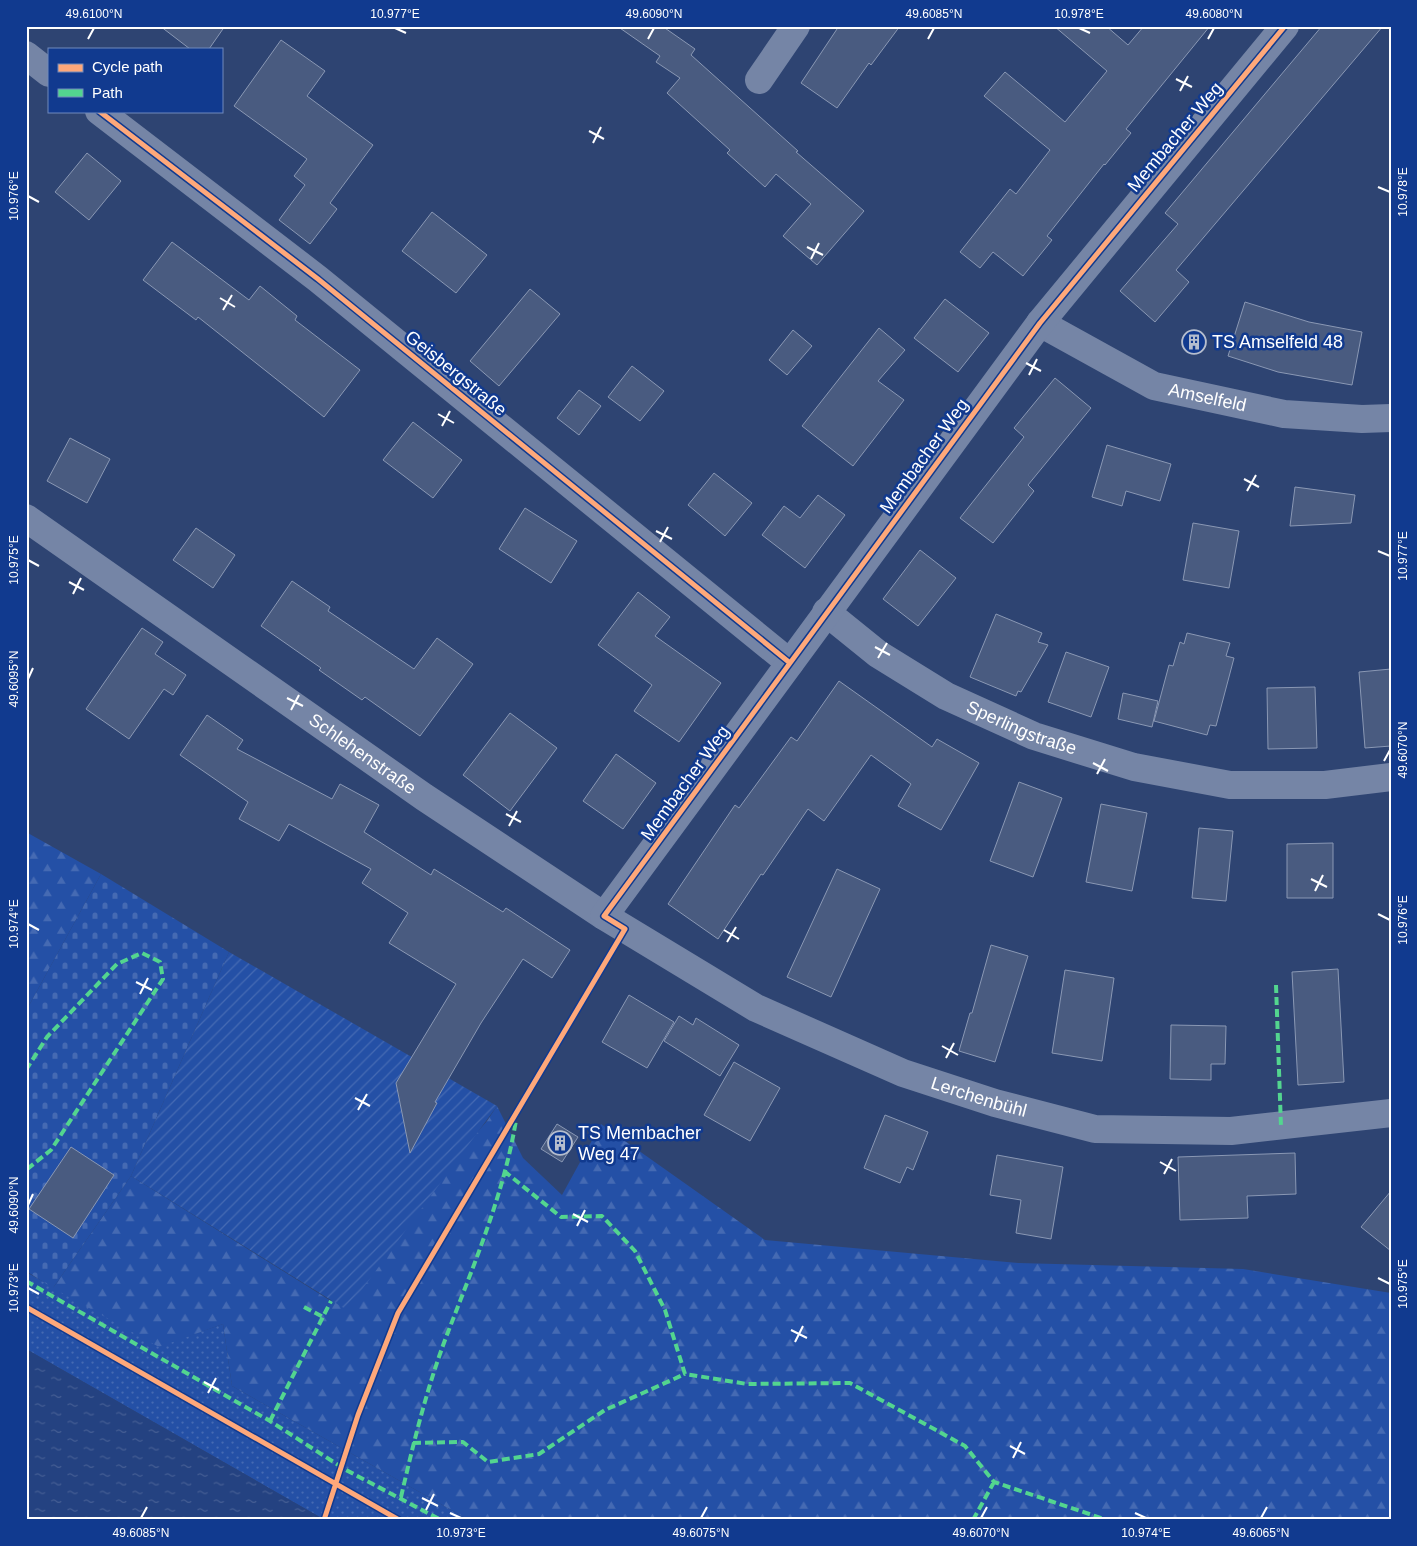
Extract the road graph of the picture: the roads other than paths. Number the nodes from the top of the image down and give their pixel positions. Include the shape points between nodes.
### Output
1 (796, 26) edge
2 (1285, 26) edge
3 (26, 56) edge
4 (48, 72) edge
5 (759, 80) dead end
6 (100, 112) edge
7 (1040, 323) junction
8 (1391, 418) edge
9 (26, 518) edge
10 (826, 612) junction
11 (790, 662) junction
12 (1391, 777) edge
13 (604, 916) junction
14 (1391, 1113) edge

1 - 5 street
2 - 7 street, Membacher Weg
3 - 4 street
6 - 11 street, Geisbergstraße via 318,279
7 - 8 street, Amselfeld via 1154,386 1284,414
7 - 10 street, Membacher Weg
9 - 13 street, Schlehenstraße via 424,797
10 - 11 street, Membacher Weg
10 - 12 street, Sperlingstraße via 878,654 946,696 1034,736 1134,767 1230,785 1325,785
11 - 13 street, Membacher Weg
13 - 14 street, Lerchenbühl via 756,1008 903,1073 994,1103 1095,1129 1231,1131

